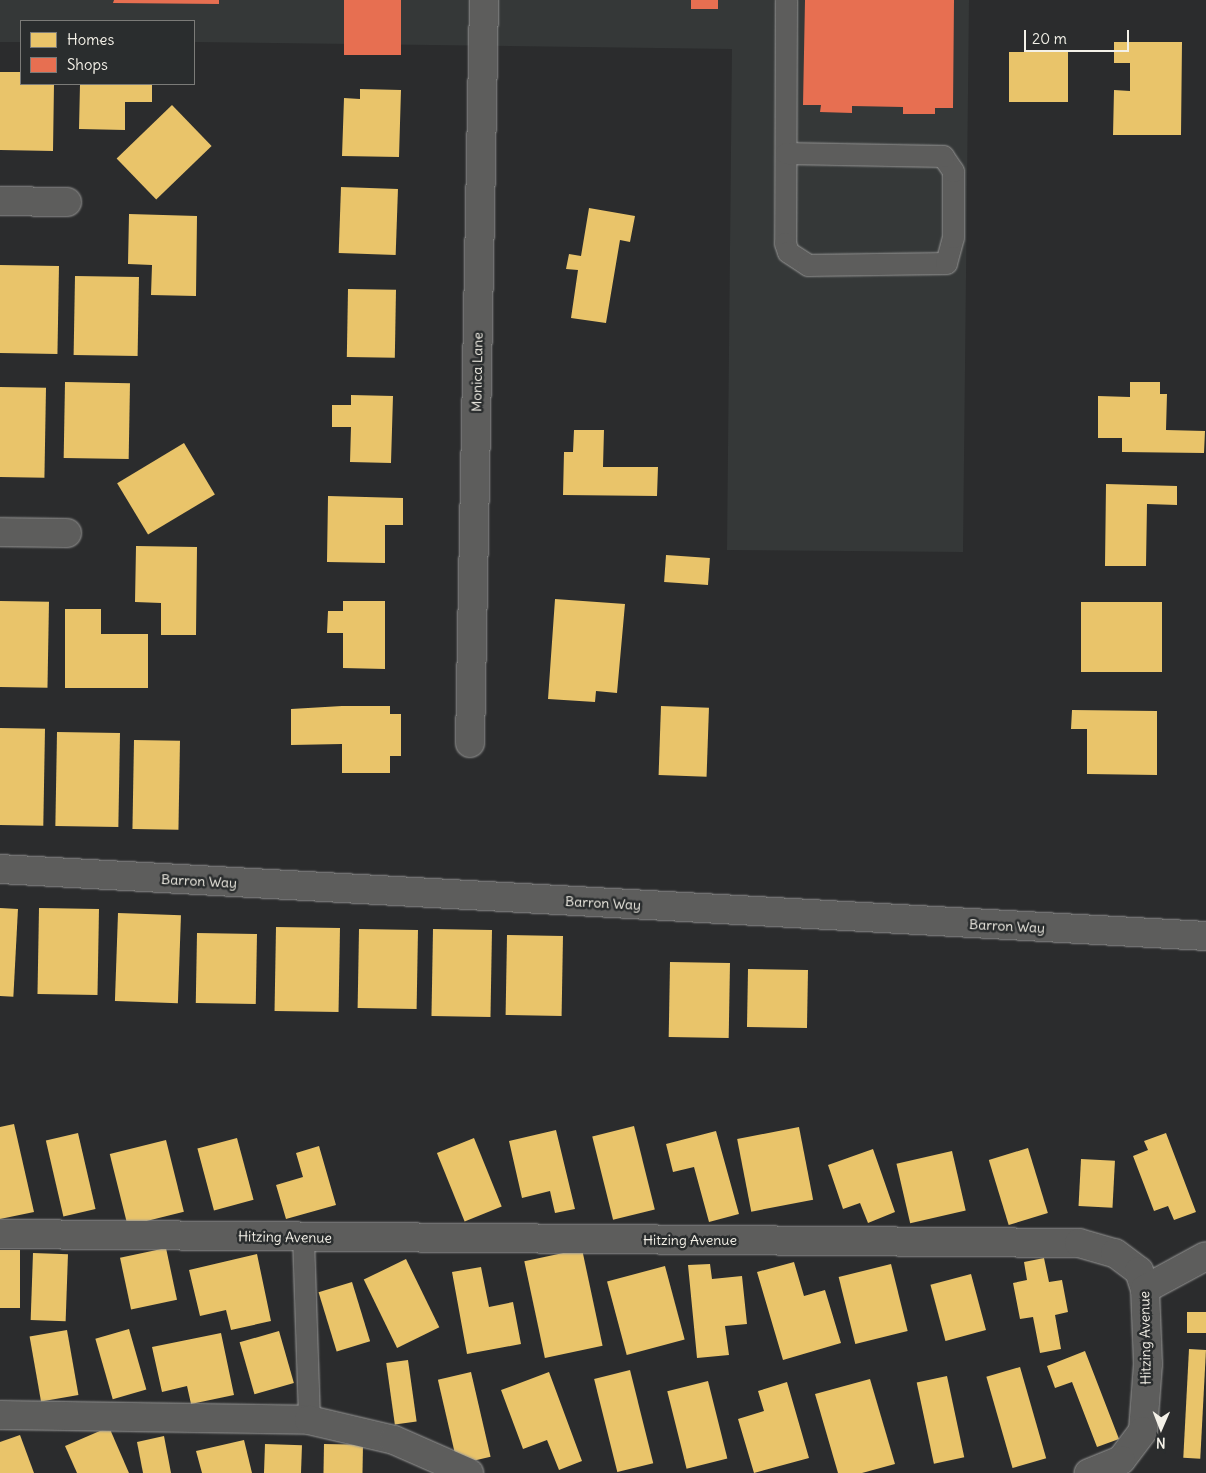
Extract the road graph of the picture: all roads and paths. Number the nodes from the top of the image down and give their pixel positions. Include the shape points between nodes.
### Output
1 (484, 0) edge
2 (786, 0) edge
3 (786, 154) junction
4 (0, 201) edge
5 (67, 202) dead end
6 (0, 532) edge
7 (67, 533) dead end
8 (470, 743) dead end
9 (0, 869) edge
10 (1206, 936) edge
11 (0, 1234) edge
12 (303, 1237) junction
13 (1206, 1256) edge
14 (1145, 1288) junction
15 (0, 1415) edge
16 (309, 1420) junction
17 (1123, 1466) edge
18 (469, 1473) edge
19 (1089, 1473) edge

1 - 8 street, Monica Lane
2 - 3 lane
3 - 3 lane via 785,243 796,258 808,265 946,263 953,238 952,172 943,156
4 - 5 street
6 - 7 street
9 - 10 street, Barron Way
11 - 12 street, Hitzing Avenue
12 - 14 street, Hitzing Avenue via 1079,1243 1115,1253 1139,1271
12 - 16 lane
13 - 14 street
14 - 17 street, Hitzing Avenue via 1148,1364 1143,1431
15 - 16 street
16 - 18 street via 394,1440
17 - 19 street, Hitzing Avenue

